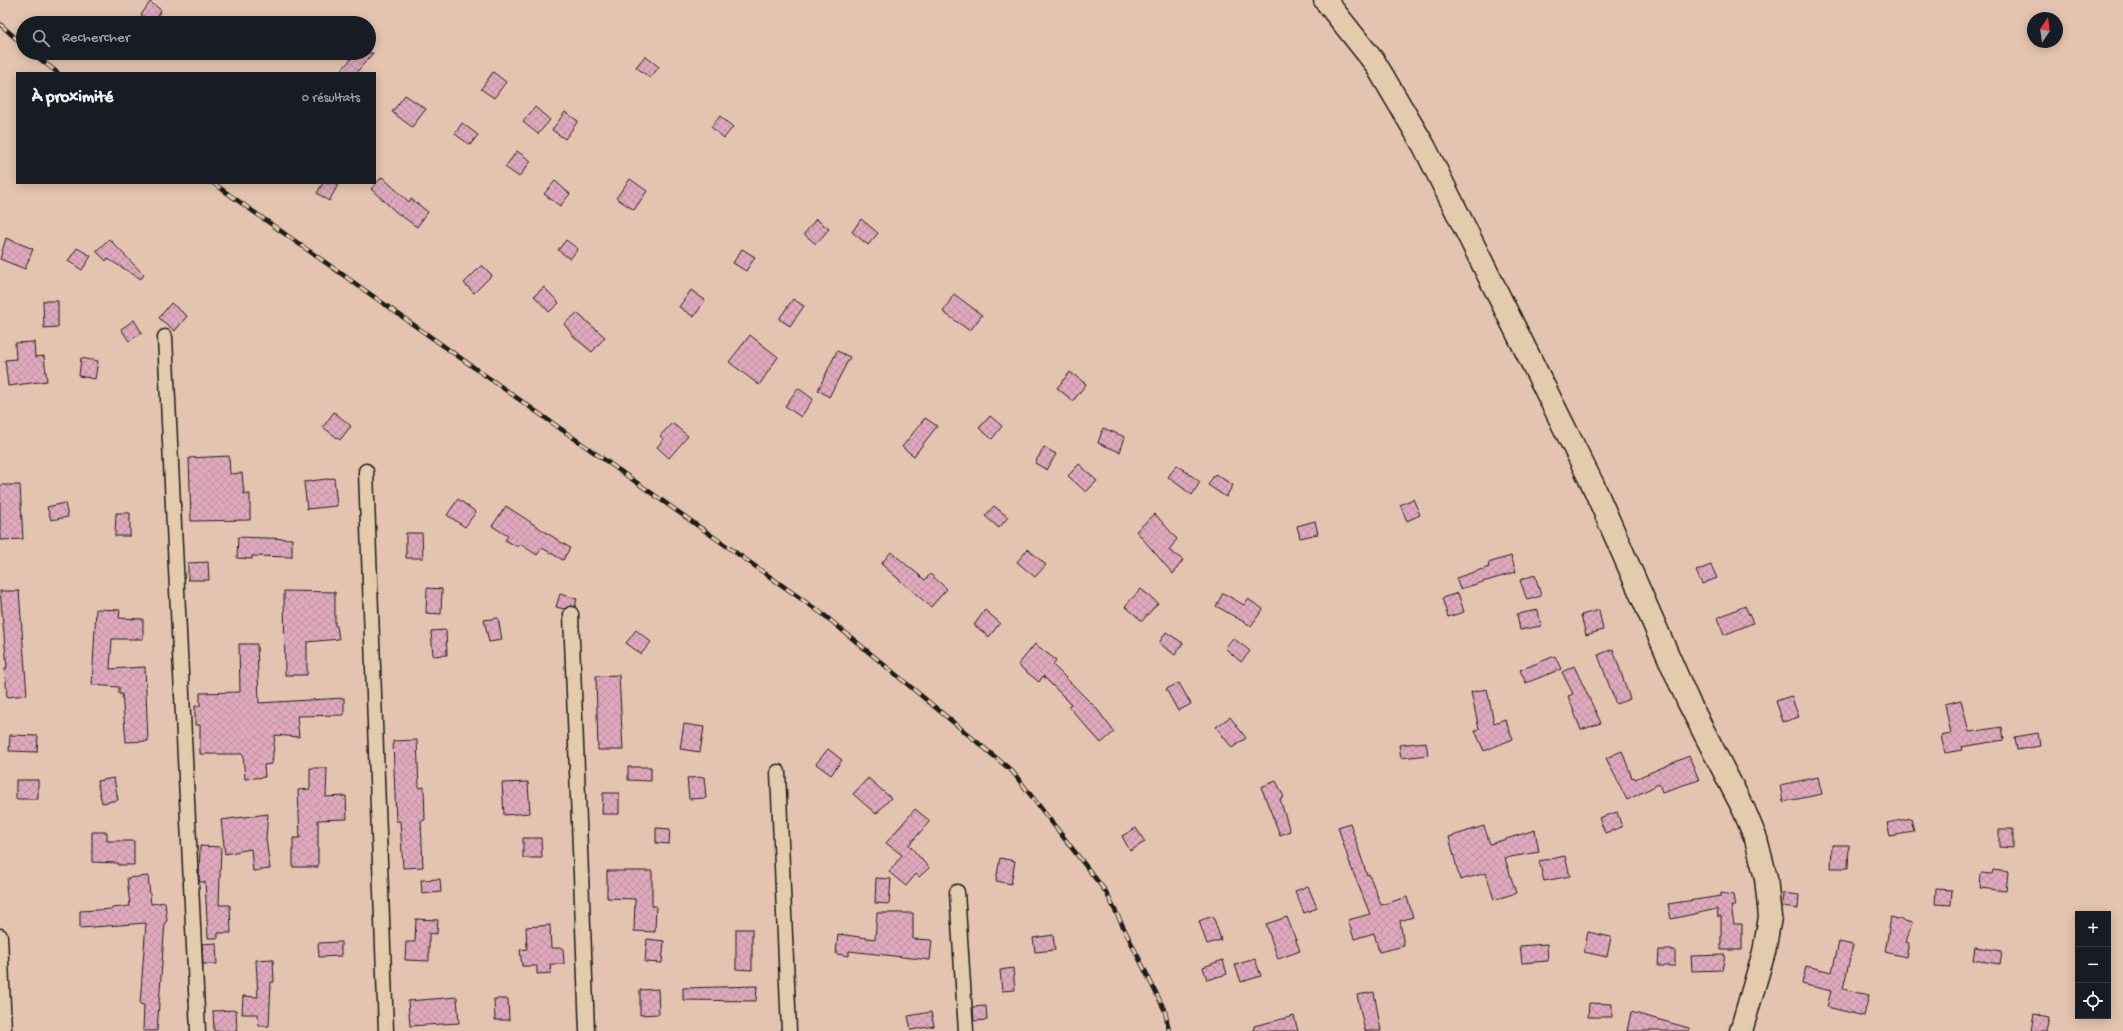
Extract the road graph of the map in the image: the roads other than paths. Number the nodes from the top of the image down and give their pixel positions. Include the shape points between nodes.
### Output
1 (1325, 0) edge
2 (166, 337) dead end
3 (366, 471) dead end
4 (571, 614) dead end
5 (778, 772) dead end
6 (957, 892) dead end
7 (0, 936) edge
8 (4, 1031) edge
9 (198, 1031) edge
10 (386, 1031) edge
11 (587, 1031) edge
12 (789, 1031) edge
13 (966, 1031) edge
14 (1741, 1031) edge

1 - 14 highway via 1375,63 1426,149 1593,485 1688,701 1744,810 1756,839 1766,878 1770,917 1764,952
2 - 9 street
3 - 10 street
4 - 11 street
5 - 12 street
6 - 13 street
7 - 8 street

